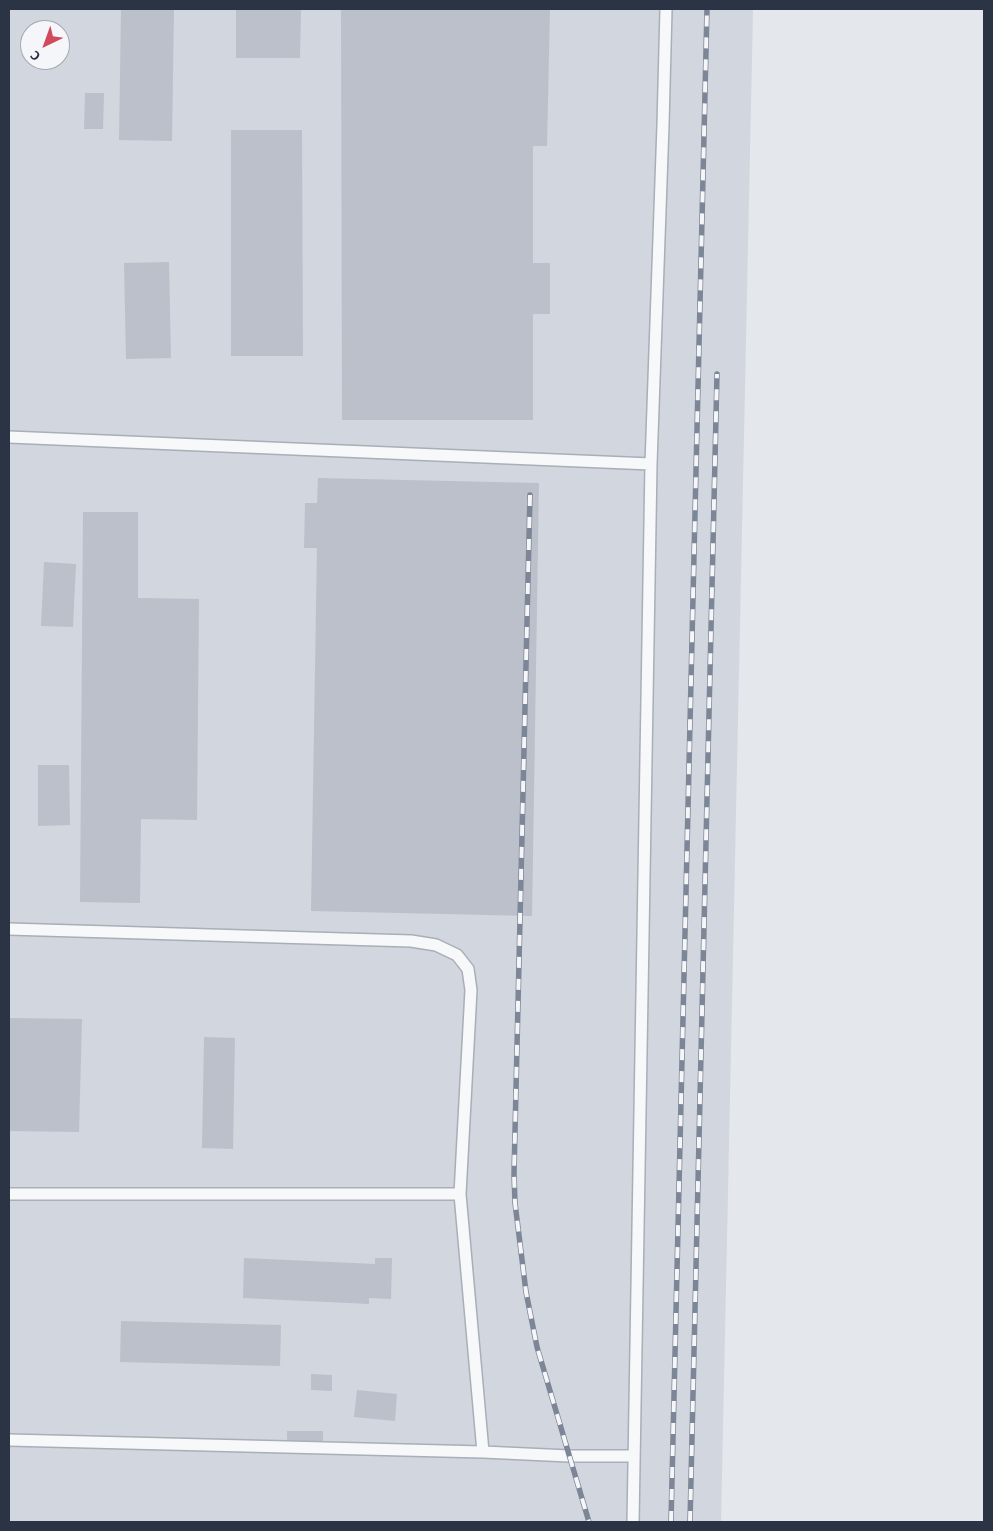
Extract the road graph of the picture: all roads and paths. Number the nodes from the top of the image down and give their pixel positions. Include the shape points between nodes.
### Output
1 (666, 9) edge
2 (9, 437) edge
3 (651, 464) junction
4 (9, 930) edge
5 (9, 1194) edge
6 (460, 1194) junction
7 (9, 1440) edge
8 (483, 1452) junction
9 (634, 1456) junction
10 (633, 1522) edge

1 - 3 lane
2 - 3 lane
3 - 9 lane
4 - 6 lane via 411,941 436,945 457,955 468,969 471,990
5 - 6 lane
6 - 8 lane
7 - 8 lane
8 - 9 lane
9 - 10 lane

